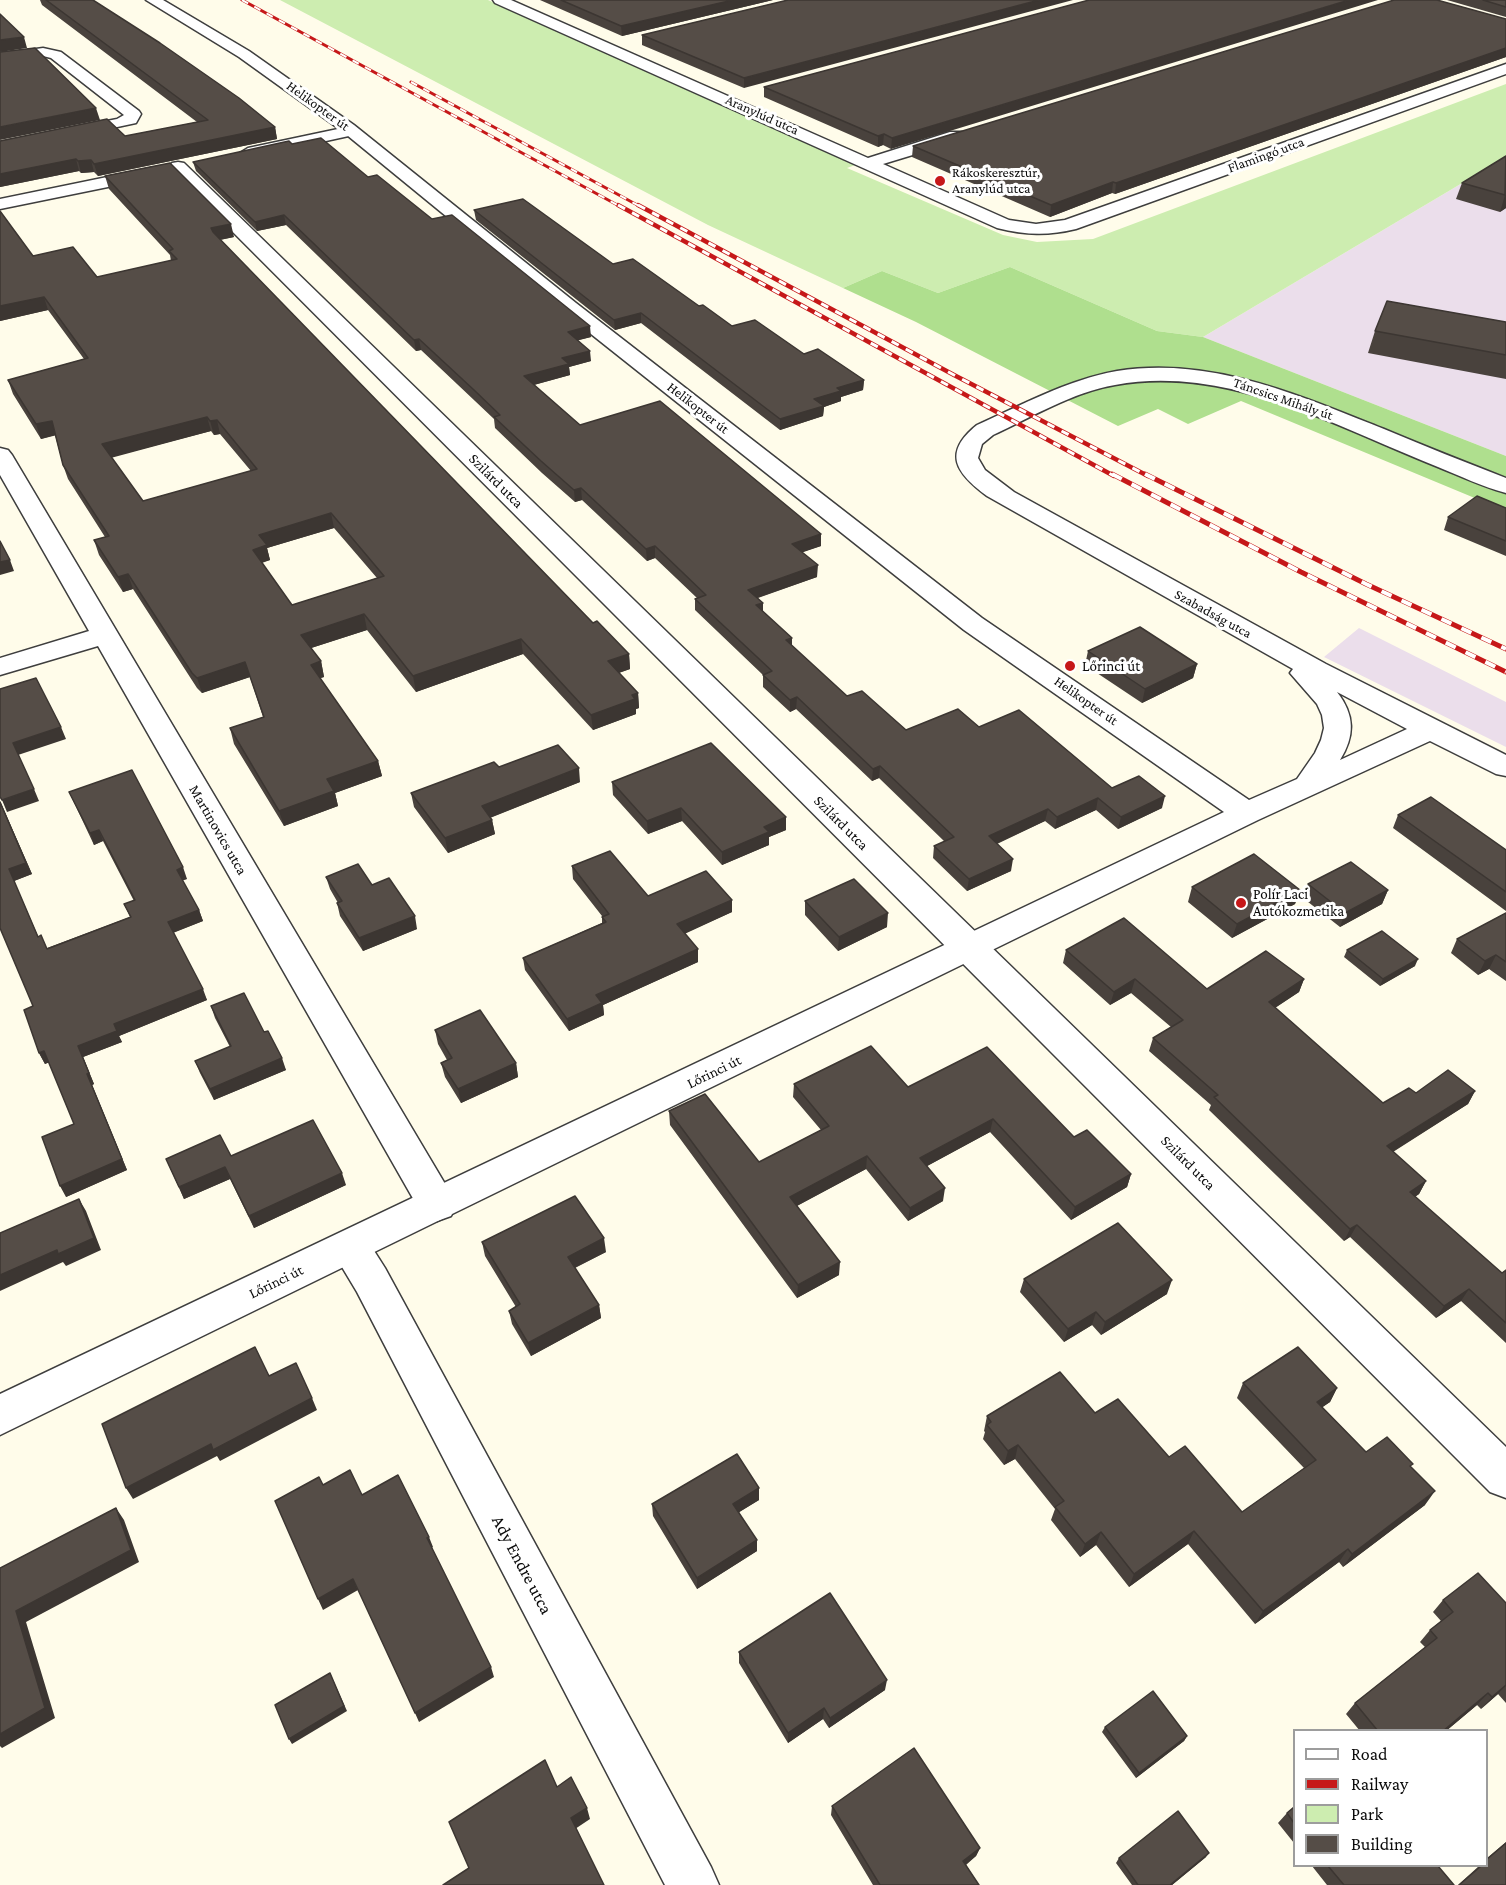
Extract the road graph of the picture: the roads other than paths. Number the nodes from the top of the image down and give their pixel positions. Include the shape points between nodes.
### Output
1 (153, 0) edge
2 (500, 0) edge
3 (630, 41) edge
4 (608, 46) junction
5 (0, 58) edge
6 (1506, 69) edge
7 (750, 94) edge
8 (727, 100) junction
9 (352, 131) junction
10 (970, 132) edge
11 (0, 147) edge
12 (235, 155) edge
13 (868, 163) junction
14 (0, 204) edge
15 (1024, 230) joint
16 (985, 429) joint
17 (0, 455) edge
18 (1506, 486) edge
19 (105, 635) junction
20 (1283, 653) junction
21 (0, 667) edge
22 (1428, 730) junction
23 (1506, 767) edge
24 (1308, 785) junction
25 (1247, 813) junction
26 (969, 948) junction
27 (437, 1205) junction
28 (350, 1247) junction
29 (0, 1415) edge
30 (1506, 1477) edge
31 (693, 1885) edge

1 - 9 street, Helikopter út via 244,54
2 - 4 street, Aranylúd utca
3 - 4 street
4 - 8 street, Aranylúd utca
5 - 11 street via 43,52 56,55 133,114 121,123
6 - 15 street, Flamingó utca via 1070,225 1043,231
7 - 8 street
8 - 13 street, Aranylúd utca
9 - 12 street
9 - 25 street, Helikopter út via 973,624
10 - 13 street
13 - 15 street, Aranylúd utca
14 - 26 street, Szilárd utca via 190,165
16 - 18 street, Táncsics Mihály út via 1102,381 1139,375 1189,374 1274,393
16 - 20 street, Szabadság utca via 967,449 967,460 988,486
17 - 19 street, Martinovics utca
19 - 21 street
19 - 27 street, Martinovics utca
20 - 22 street, Szabadság utca
20 - 24 street via 1318,685 1339,719 1337,740
22 - 23 street, Szabadság utca
22 - 24 street, Lőrinci út
24 - 25 street, Lőrinci út
25 - 26 street, Lőrinci út
26 - 27 street, Lőrinci út
26 - 30 street, Szilárd utca
27 - 28 street, Lőrinci út
28 - 29 street, Lőrinci út
28 - 31 street, Ady Endre utca

